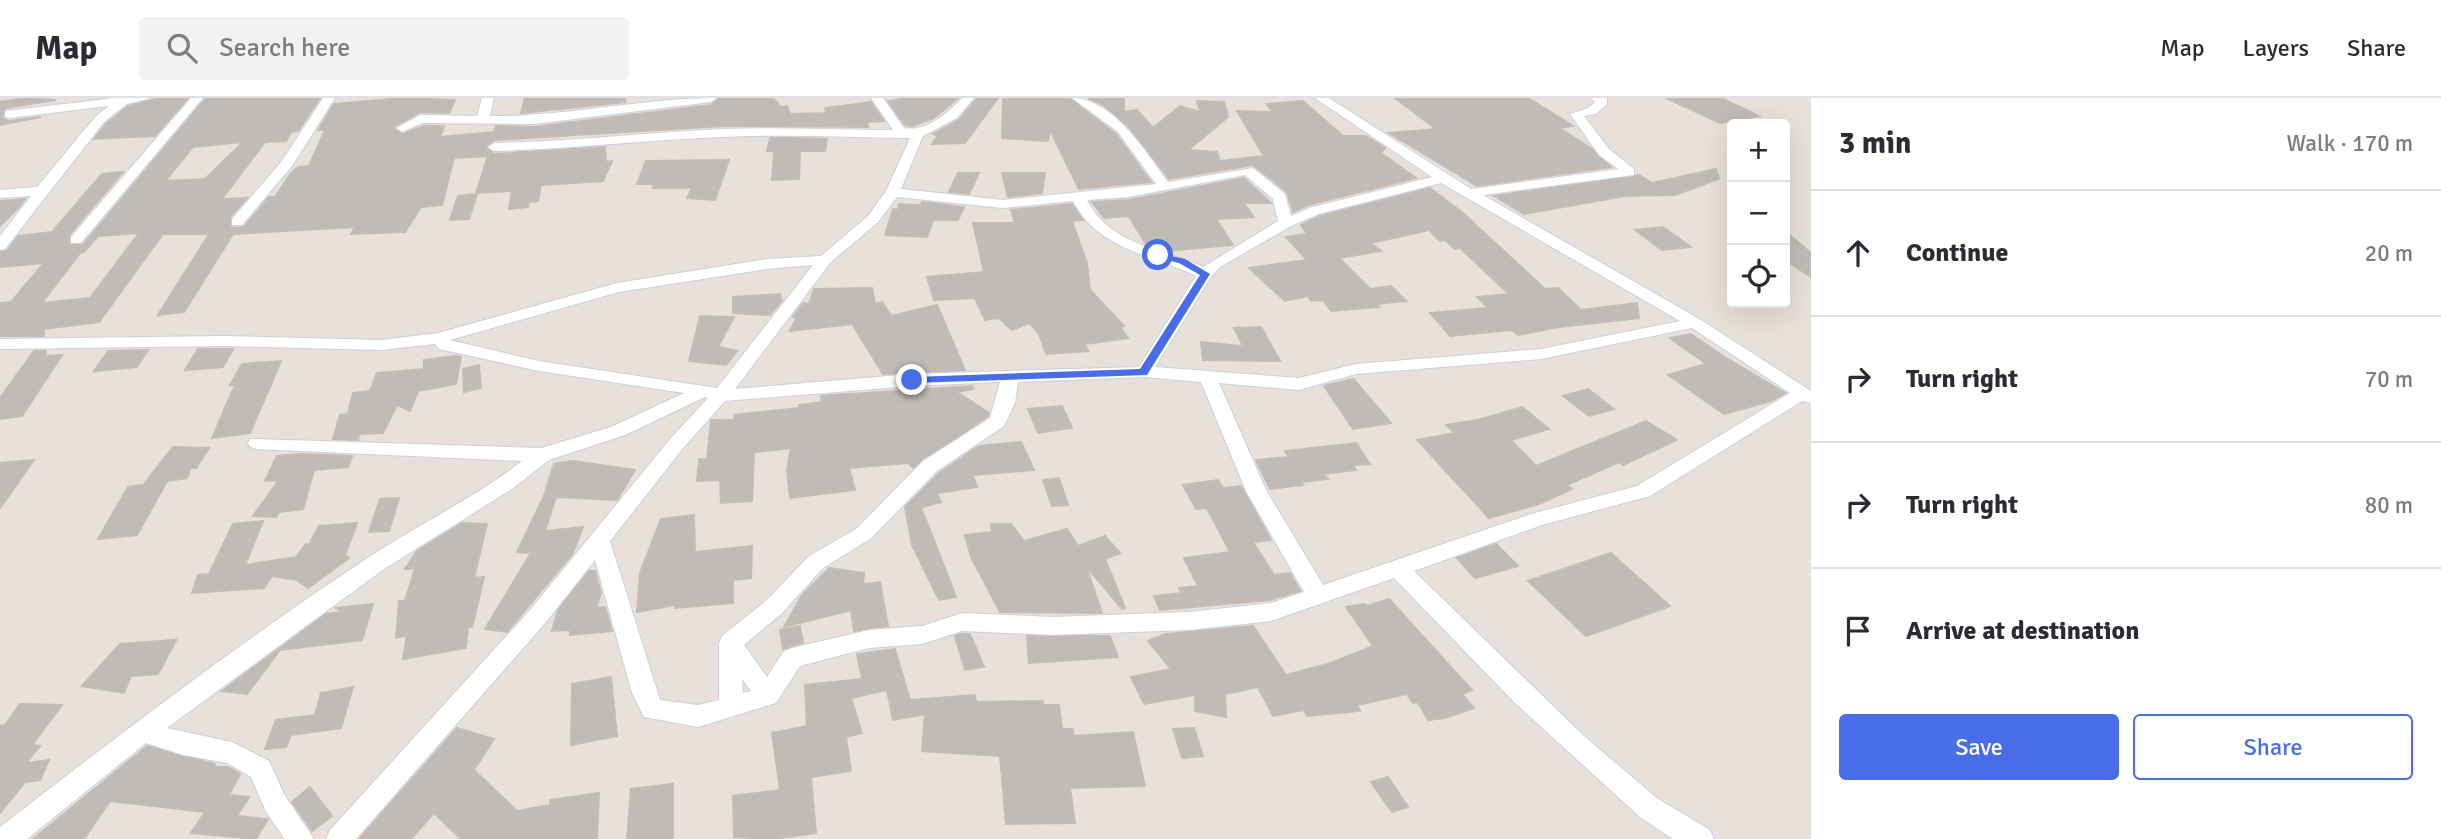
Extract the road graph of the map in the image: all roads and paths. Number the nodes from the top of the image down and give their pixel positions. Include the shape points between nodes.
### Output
1 (145, 98) edge
2 (197, 98) edge
3 (329, 98) edge
4 (488, 98) edge
5 (711, 98) edge
6 (877, 98) edge
7 (968, 98) edge
8 (1078, 98) edge
9 (1321, 98) edge
10 (1597, 98) edge
11 (126, 100) edge
12 (9, 114) dead end
13 (483, 118) junction
14 (402, 128) dead end
15 (918, 134) junction
16 (494, 147) dead end
17 (1443, 178) junction
18 (1165, 187) junction
19 (40, 191) junction
20 (893, 192) junction
21 (1469, 193) junction
22 (0, 194) edge
23 (1078, 196) junction
24 (236, 222) dead end
25 (1286, 223) junction
26 (76, 240) dead end
27 (0, 246) edge
28 (825, 260) junction
29 (1205, 274) junction
30 (1695, 323) junction
31 (439, 338) junction
32 (0, 344) edge
33 (1144, 372) junction
34 (1010, 376) junction
35 (1208, 377) junction
36 (712, 393) junction
37 (1807, 395) edge
38 (257, 443) dead end
39 (542, 455) junction
40 (600, 542) junction
41 (1396, 566) junction
42 (1317, 595) junction
43 (730, 643) junction
44 (768, 696) junction
45 (731, 708) junction
46 (143, 731) junction
47 (6, 839) edge
48 (301, 839) edge
49 (339, 839) edge
50 (1701, 839) edge

1 - 11 street
2 - 26 street
3 - 24 street via 282,173
4 - 13 street
5 - 13 street via 534,121
6 - 15 street via 900,131
7 - 15 street via 953,115
8 - 18 street via 1122,129
9 - 17 street
10 - 21 street via 1603,101 1592,111 1576,114 1604,152 1629,172
11 - 12 street
11 - 19 street via 100,119
13 - 14 street via 420,119
15 - 16 street via 726,133
15 - 20 street
17 - 21 street
17 - 25 street via 1338,204
18 - 23 street
18 - 25 street via 1248,171 1280,198
19 - 22 street
19 - 27 street
20 - 23 street via 1003,204
20 - 28 street via 873,219
21 - 30 street
23 - 29 street via 1095,224 1138,251 1182,261
25 - 29 street
28 - 31 street via 767,264 617,288
28 - 36 street
29 - 33 street
30 - 35 street via 1541,354 1356,369 1299,384
30 - 37 street
31 - 32 street via 381,345 223,341
31 - 36 street via 445,345 538,366
33 - 34 street
33 - 35 street
34 - 36 street
34 - 43 street via 998,422 930,466 863,534 816,562 774,607
35 - 42 street via 1256,491
36 - 39 street
36 - 40 street
37 - 41 street via 1643,491 1538,519
38 - 39 street
39 - 46 street via 505,484 377,563
40 - 45 street via 653,710 698,716
40 - 49 street
41 - 42 street
41 - 50 street via 1518,694 1567,738 1650,809
42 - 44 street via 1271,612 1189,621 1053,626 962,622 922,635 869,639 792,658
43 - 44 street
43 - 45 street
44 - 45 street
46 - 47 street
46 - 48 street via 232,753 260,769 275,803

